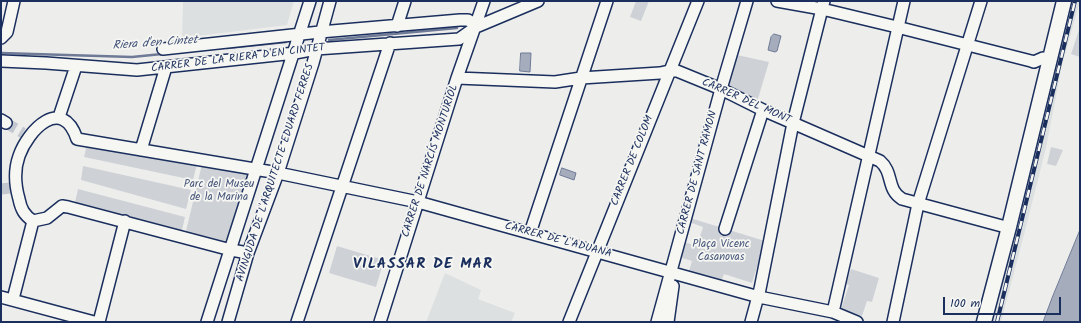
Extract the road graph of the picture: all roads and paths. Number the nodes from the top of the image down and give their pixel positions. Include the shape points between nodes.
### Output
1 (14, 1) edge
2 (310, 1) edge
3 (330, 1) edge
4 (405, 1) edge
5 (484, 1) edge
6 (538, 1) edge
7 (607, 1) edge
8 (698, 1) edge
9 (747, 1) edge
10 (777, 1) edge
11 (904, 1) edge
12 (981, 1) edge
13 (1057, 1) edge
14 (1064, 1) edge
15 (823, 5) edge
16 (397, 26) junction
17 (476, 26) junction
18 (897, 27) junction
19 (320, 32) junction
20 (297, 35) junction
21 (1, 38) edge
22 (390, 43) junction
23 (966, 45) junction
24 (163, 49) dead end
25 (316, 49) junction
26 (295, 53) junction
27 (1043, 58) junction
28 (1, 62) edge
29 (76, 66) junction
30 (166, 67) junction
31 (669, 71) junction
32 (457, 78) junction
33 (581, 78) junction
34 (721, 89) junction
35 (763, 110) junction
36 (59, 117) junction
37 (793, 123) junction
38 (140, 150) junction
39 (869, 156) junction
40 (257, 169) junction
41 (278, 172) junction
42 (342, 186) junction
43 (418, 202) junction
44 (918, 204) junction
45 (33, 221) junction
46 (125, 221) junction
47 (1002, 226) junction
48 (725, 229) dead end
49 (530, 234) junction
50 (231, 250) junction
51 (597, 252) junction
52 (248, 254) junction
53 (671, 273) junction
54 (1, 297) edge
55 (759, 297) junction
56 (13, 299) junction
57 (833, 312) junction
58 (844, 320) edge
59 (88, 321) edge
60 (99, 322) edge
61 (208, 322) edge
62 (228, 322) edge
63 (297, 322) edge
64 (380, 322) edge
65 (569, 322) edge
66 (657, 322) edge
67 (668, 322) edge
68 (751, 322) edge
69 (858, 322) edge
70 (893, 322) edge
71 (978, 322) edge
72 (984, 322) edge

1 - 21 street via 6,32
2 - 20 street, AVINGUDA DE L'ARQUITECTE EDUARD FERRES
3 - 19 street, AVINGUDA DE L'ARQUITECTE EDUARD FERRES
4 - 16 street
5 - 17 street, CARRER DE NARCÍS MONTURIOL
6 - 17 street, CARRER DE LA RIERA D'EN CINTET
7 - 33 street
8 - 31 street, CARRER DE COLOM
9 - 34 street, CARRER DE SANT RAMON
10 - 15 street
11 - 18 street
12 - 23 street
13 - 27 main road
14 - 72 main road
15 - 18 street
15 - 37 street
16 - 17 street, CARRER DE LA RIERA D'EN CINTET via 468,20
16 - 19 street, CARRER DE LA RIERA D'EN CINTET
17 - 22 street, CARRER DE LA RIERA D'EN CINTET via 459,39
17 - 32 street, CARRER DE NARCÍS MONTURIOL
18 - 23 street
18 - 39 street
19 - 20 street, CARRER DE LA RIERA D'EN CINTET
19 - 25 street, AVINGUDA DE L'ARQUITECTE EDUARD FERRES
20 - 24 street, CARRER DE LA RIERA D'EN CINTET
20 - 26 street, AVINGUDA DE L'ARQUITECTE EDUARD FERRES
22 - 25 street, CARRER DE LA RIERA D'EN CINTET
22 - 42 street
23 - 27 street via 1034,62
23 - 44 street
25 - 26 street, CARRER DE LA RIERA D'EN CINTET
25 - 41 street, AVINGUDA DE L'ARQUITECTE EDUARD FERRES
26 - 30 street, CARRER DE LA RIERA D'EN CINTET
26 - 40 street, AVINGUDA DE L'ARQUITECTE EDUARD FERRES
27 - 47 main road
28 - 29 street, CARRER DE LA RIERA D'EN CINTET
29 - 30 street, CARRER DE LA RIERA D'EN CINTET via 137,70
29 - 36 street
30 - 38 street
31 - 33 street, CARRER DEL MONT
31 - 34 street, CARRER DEL MONT
31 - 51 street, CARRER DE COLOM
32 - 33 street, CARRER DEL MONT via 555,82
32 - 43 street, CARRER DE NARCÍS MONTURIOL
33 - 49 street
34 - 35 street, CARRER DEL MONT
34 - 53 street, CARRER DE SANT RAMON
35 - 37 street, CARRER DEL MONT
35 - 48 street
36 - 38 street, CARRER DE L'ADUANA via 74,130 77,139
36 - 45 street via 50,118 39,125 29,136 18,157 16,188 22,209
37 - 39 street, CARRER DEL MONT
37 - 55 street
38 - 40 street, CARRER DE L'ADUANA
39 - 44 street, CARRER DEL MONT via 885,165 895,195
39 - 57 street
40 - 41 street, CARRER DE L'ADUANA
40 - 50 street, AVINGUDA DE L'ARQUITECTE EDUARD FERRES
41 - 42 street, CARRER DE L'ADUANA
41 - 52 street, AVINGUDA DE L'ARQUITECTE EDUARD FERRES
42 - 43 street, CARRER DE L'ADUANA
42 - 63 street
43 - 49 street, CARRER DE L'ADUANA
43 - 64 street, CARRER DE NARCÍS MONTURIOL
44 - 47 street, CARRER DEL MONT
44 - 70 street
45 - 46 street via 47,218 62,206
45 - 56 street
46 - 50 street
46 - 60 street
47 - 71 main road
49 - 51 street, CARRER DE L'ADUANA
50 - 52 street
50 - 61 street, AVINGUDA DE L'ARQUITECTE EDUARD FERRES
51 - 53 street, CARRER DE L'ADUANA
51 - 65 street, CARRER DE COLOM
52 - 62 street, AVINGUDA DE L'ARQUITECTE EDUARD FERRES
53 - 55 street, CARRER DE L'ADUANA
53 - 66 street, CARRER DE SANT RAMON
53 - 67 street via 674,278
54 - 56 street
55 - 57 street, CARRER DE L'ADUANA
55 - 68 street
56 - 59 street
57 - 58 street, CARRER DE L'ADUANA
58 - 69 street, CARRER DE L'ADUANA

